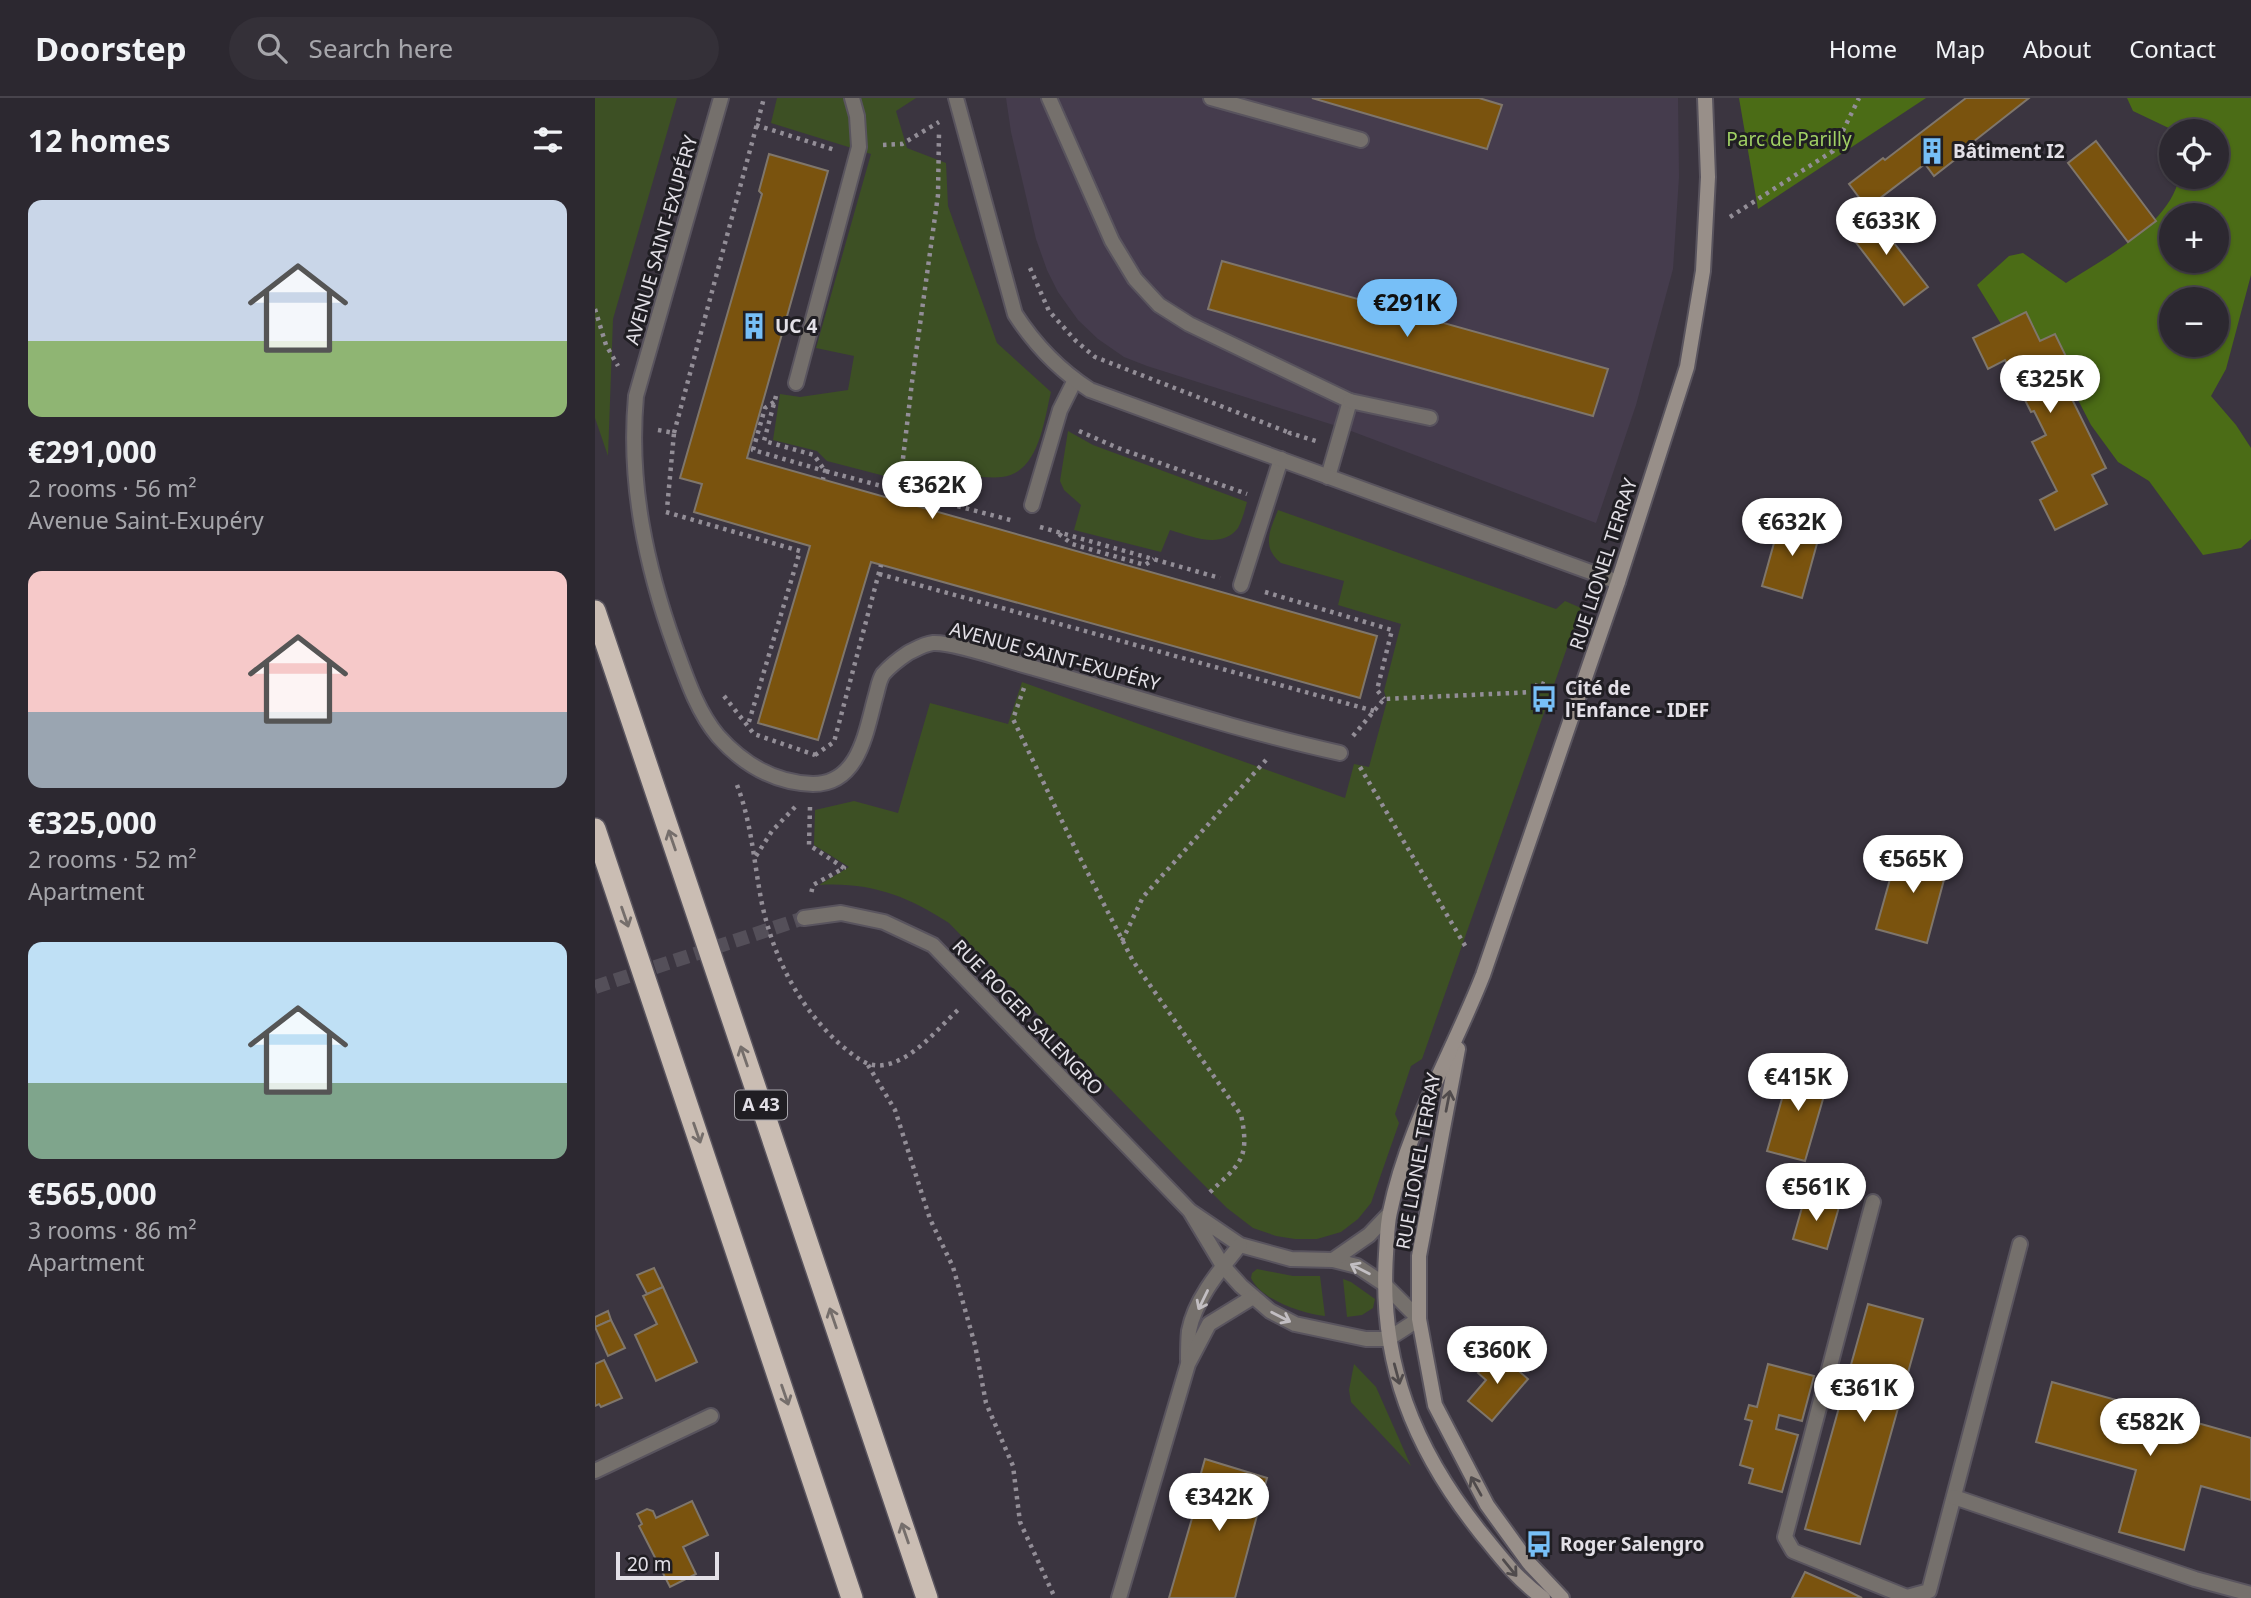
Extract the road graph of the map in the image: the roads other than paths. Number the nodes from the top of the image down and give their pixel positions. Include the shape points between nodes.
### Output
1 (721, 98) edge
2 (852, 98) edge
3 (1049, 98) edge
4 (1211, 98) edge
5 (1705, 98) edge
6 (958, 104) edge
7 (1361, 140) dead end
8 (1075, 380) junction
9 (796, 383) dead end
10 (1350, 401) junction
11 (1430, 418) dead end
12 (1281, 460) junction
13 (1328, 477) junction
14 (1032, 505) dead end
15 (1618, 583) junction
16 (1241, 585) road end
17 (595, 611) edge
18 (1339, 753) road end
19 (595, 829) edge
20 (804, 918) tunnel mouth
21 (1462, 1027) junction
22 (1873, 1202) dead end
23 (1191, 1211) junction
24 (1389, 1213) junction
25 (2020, 1244) dead end
26 (1240, 1245) junction
27 (1333, 1260) junction
28 (1223, 1266) junction
29 (1384, 1284) junction
30 (1253, 1297) junction
31 (1419, 1319) junction
32 (1388, 1339) junction
33 (1188, 1364) junction
34 (711, 1416) dead end
35 (595, 1471) edge
36 (1954, 1497) junction
37 (2251, 1594) edge
38 (852, 1598) edge
39 (927, 1598) edge
40 (1119, 1598) edge
41 (1543, 1598) edge
42 (1562, 1598) edge

1 - 18 street, AVENUE SAINT-EXUPÉRY via 636,396 633,425 638,513 657,596 687,680 717,734 762,773 812,784 829,782 843,775 860,752 881,676 898,660 932,643
2 - 9 street via 859,147
3 - 10 street via 1112,241 1135,279 1159,305 1189,324
4 - 7 street
5 - 15 main road, RUE LIONEL TERRAY via 1708,177 1703,271 1687,367
6 - 8 street via 1014,314 1046,355
8 - 12 street via 1090,390
8 - 14 street via 1060,411
10 - 11 street
10 - 13 street
12 - 13 street
12 - 16 street
13 - 15 street
15 - 21 main road, RUE LIONEL TERRAY
39 -> 17 highway, A 43
19 -> 38 highway
20 - 23 street, RUE ROGER SALENGRO via 841,913 884,922 933,946
21 - 24 main road, RUE LIONEL TERRAY via 1413,1131
31 -> 21 main road, RUE LIONEL TERRAY via 1419,1256
22 - 36 street via 1785,1537 1793,1551 1907,1597 1929,1591
23 - 26 street, RUE ROGER SALENGRO
23 - 28 street, RUE ROGER SALENGRO
24 - 27 street via 1369,1235
24 - 29 main road, RUE LIONEL TERRAY
25 - 36 street
26 - 27 street, RUE ROGER SALENGRO via 1291,1259
26 - 28 street
29 -> 27 street, RUE ROGER SALENGRO via 1357,1266
28 - 30 street, RUE ROGER SALENGRO
28 -> 33 street via 1202,1298 1189,1330
29 - 31 street, RUE ROGER SALENGRO
29 - 32 main road, RUE LIONEL TERRAY
30 -> 32 street, RUE ROGER SALENGRO via 1296,1324 1366,1339
30 - 33 street via 1209,1324
31 - 32 street
42 -> 31 main road, RUE LIONEL TERRAY via 1529,1563 1487,1505 1459,1455 1435,1405
32 -> 41 main road, RUE LIONEL TERRAY via 1404,1404 1425,1451 1463,1511 1519,1580
33 - 40 street
34 - 35 street
36 - 37 street

